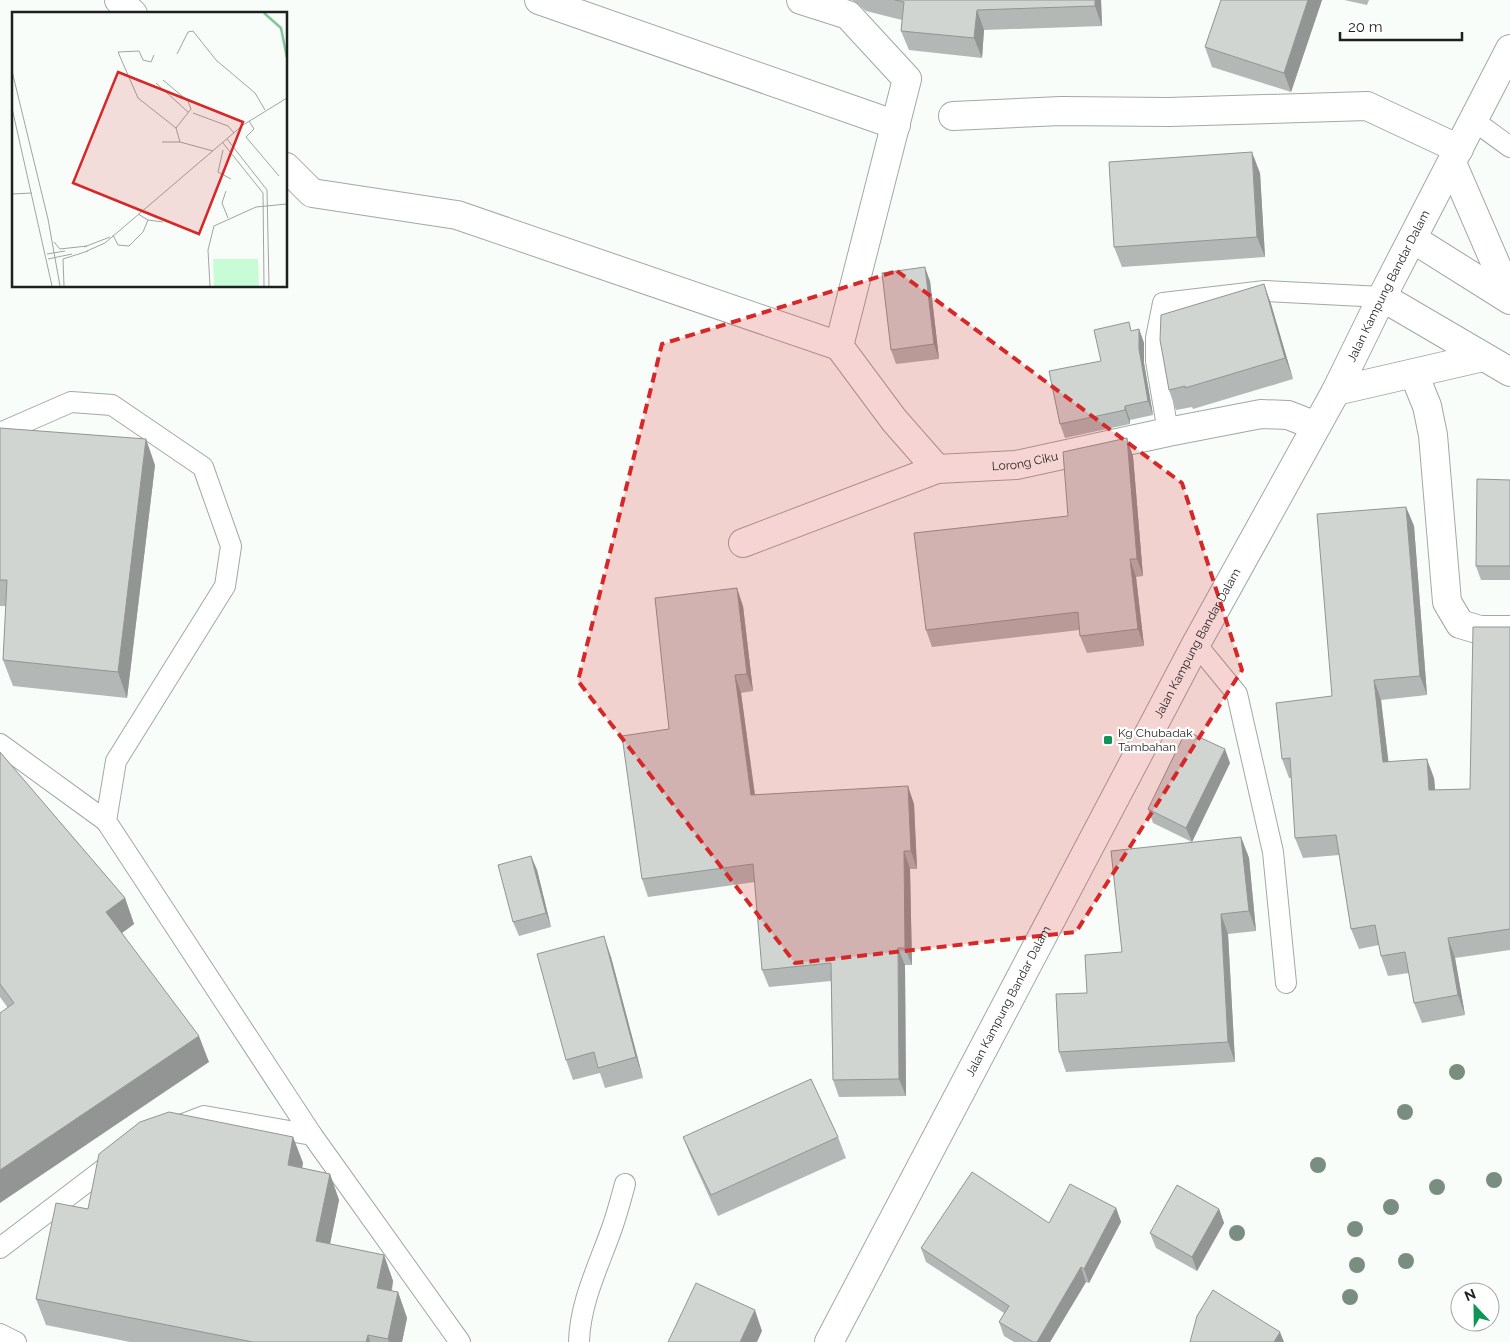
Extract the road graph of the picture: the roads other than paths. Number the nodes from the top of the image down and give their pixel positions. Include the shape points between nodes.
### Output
1 (119, 0) edge
2 (540, 0) edge
3 (801, 0) edge
4 (131, 12) edge
5 (1510, 49) edge
6 (953, 116) dead end
7 (1474, 120) junction
8 (896, 124) junction
9 (1510, 147) edge
10 (1456, 156) junction
11 (288, 169) edge
12 (1412, 239) junction
13 (1382, 297) junction
14 (1510, 298) edge
15 (839, 346) junction
16 (1483, 357) junction
17 (1510, 372) edge
18 (1414, 374) junction
19 (1336, 390) junction
20 (1316, 426) junction
21 (1168, 432) junction
22 (0, 434) edge
23 (938, 469) junction
24 (743, 543) dead end
25 (1510, 630) edge
26 (1196, 644) junction
27 (0, 744) edge
28 (106, 821) junction
29 (1286, 983) dead end
30 (161, 1132) edge
31 (312, 1135) junction
32 (129, 1150) edge
33 (625, 1184) dead end
34 (0, 1248) edge
35 (0, 1334) edge
36 (16, 1342) edge
37 (460, 1342) edge
38 (579, 1342) edge
39 (829, 1342) edge

1 - 4 street
2 - 8 street
3 - 8 street via 848,16 907,79
5 - 7 street, Jalan Kampung Bandar Dalam
6 - 10 street via 1367,106
7 - 9 lane
7 - 10 street, Jalan Kampung Bandar Dalam
8 - 15 street
10 - 12 street, Jalan Kampung Bandar Dalam
10 - 14 street
11 - 15 street via 312,193 457,215
12 - 13 street, Jalan Kampung Bandar Dalam
12 - 14 street
13 - 16 street
13 - 19 street, Jalan Kampung Bandar Dalam
13 - 21 lane via 1265,291 1163,303 1156,338 1156,361
15 - 23 street via 894,420
16 - 17 street
16 - 18 street
18 - 19 street
18 - 25 street via 1427,406 1433,435 1447,602 1460,624 1480,630
19 - 20 street, Jalan Kampung Bandar Dalam
20 - 21 street, Lorong Ciku via 1288,415 1261,414
20 - 26 street, Jalan Kampung Bandar Dalam
21 - 23 street, Lorong Ciku via 1016,465
22 - 28 lane via 71,402 112,405 203,467 231,546 225,586 116,761
23 - 24 street, Lorong Ciku
26 - 29 lane via 1237,694 1273,852
26 - 39 street, Jalan Kampung Bandar Dalam
27 - 28 lane
28 - 31 lane
30 - 31 lane via 204,1116
31 - 37 lane
32 - 34 lane
33 - 38 lane via 613,1227 589,1287
35 - 36 lane

